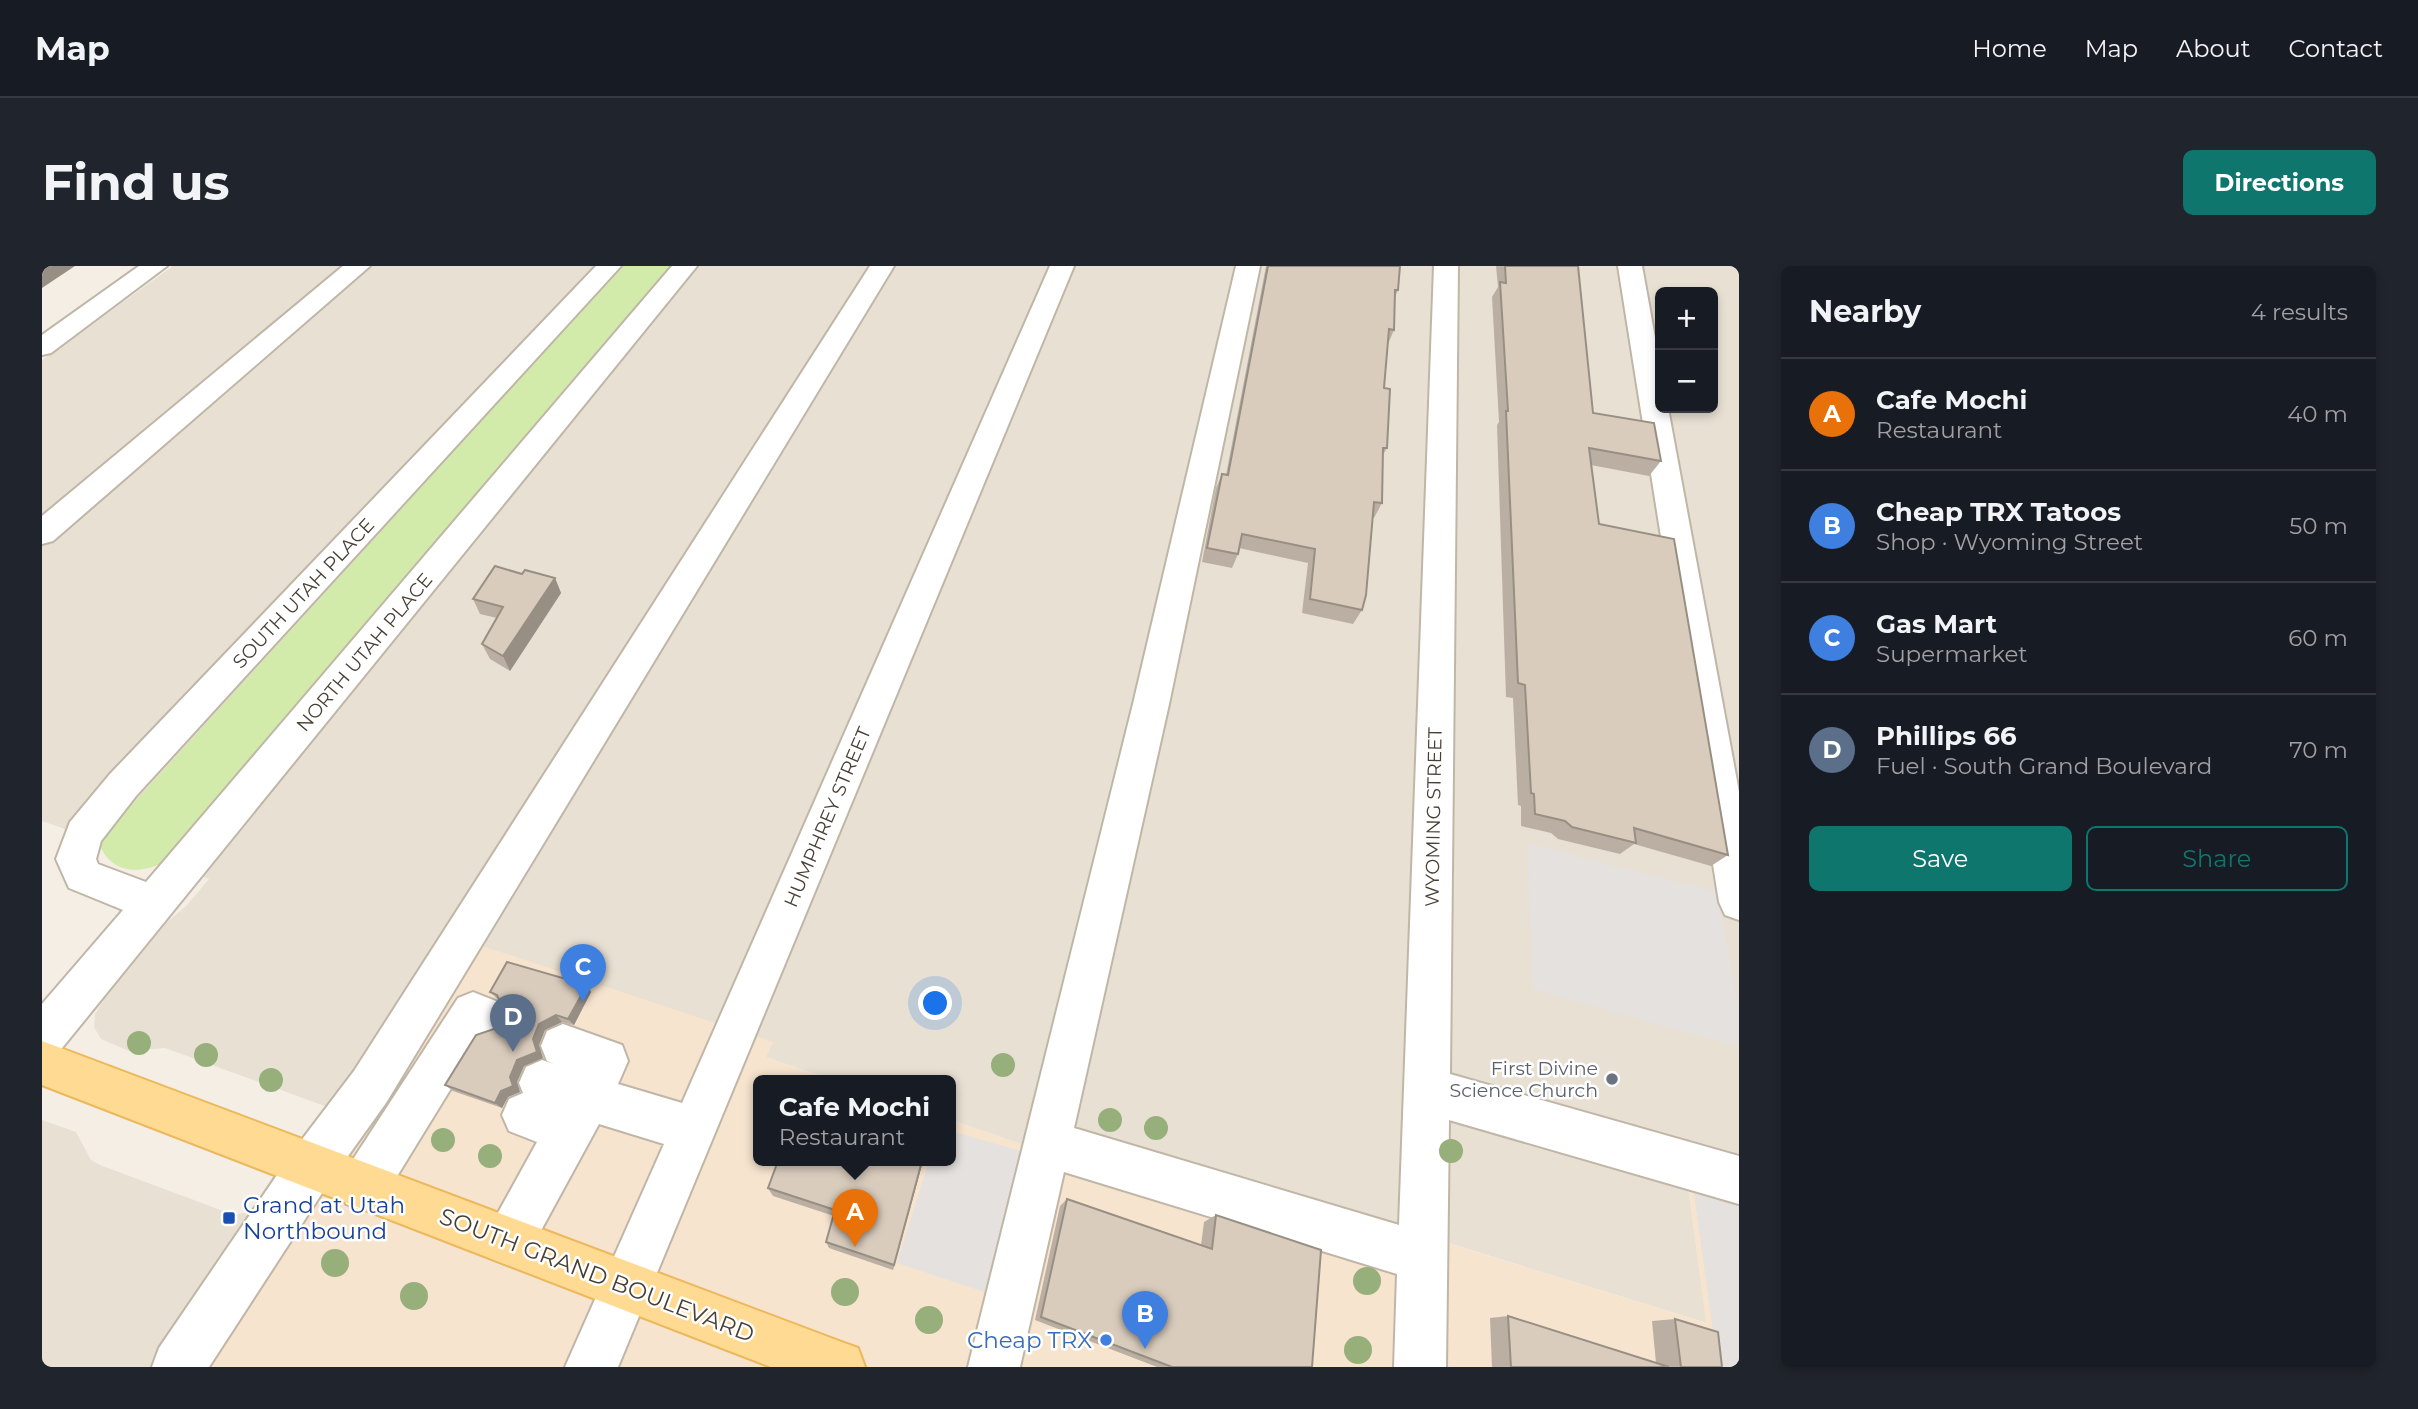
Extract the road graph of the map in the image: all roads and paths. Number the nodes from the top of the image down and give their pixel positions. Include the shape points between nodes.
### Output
1 (155, 266) edge
2 (358, 266) edge
3 (609, 266) edge
4 (685, 266) edge
5 (882, 266) edge
6 (1062, 266) edge
7 (1248, 266) edge
8 (1446, 266) edge
9 (1630, 266) edge
10 (42, 346) edge
11 (42, 533) edge
12 (1739, 902) edge
13 (155, 904) junction
14 (486, 1018) dead end
15 (42, 1038) edge
16 (42, 1063) edge
17 (1426, 1090) junction
18 (579, 1115) junction
19 (694, 1129) junction
20 (1047, 1143) junction
21 (311, 1167) junction
22 (1739, 1180) edge
23 (363, 1187) junction
24 (508, 1240) junction
25 (1423, 1257) junction
26 (628, 1285) junction
27 (178, 1367) edge
28 (591, 1367) edge
29 (839, 1367) edge
30 (994, 1367) edge
31 (1420, 1367) edge

1 - 10 street
2 - 11 street
3 - 13 street, SOUTH UTAH PLACE via 142,764 84,834 76,859 83,876
4 - 13 street, NORTH UTAH PLACE
5 - 21 street via 370,1087
6 - 19 street, HUMPHREY STREET
7 - 20 street
8 - 17 street, WYOMING STREET
9 - 12 street
13 - 15 street, NORTH UTAH PLACE
14 - 23 street via 473,1013 447,1070
16 - 21 main road, SOUTH GRAND BOULEVARD
17 - 22 street
17 - 25 street, WYOMING STREET
18 - 18 street via 543,1081 606,1061
18 - 19 street
18 - 24 street
19 - 26 street, HUMPHREY STREET
20 - 25 street
20 - 30 street
21 - 23 main road, SOUTH GRAND BOULEVARD
21 - 27 street
23 - 24 main road, SOUTH GRAND BOULEVARD
24 - 26 main road, SOUTH GRAND BOULEVARD
25 - 31 street, WYOMING STREET
26 - 28 street, HUMPHREY STREET
26 - 29 main road, SOUTH GRAND BOULEVARD

